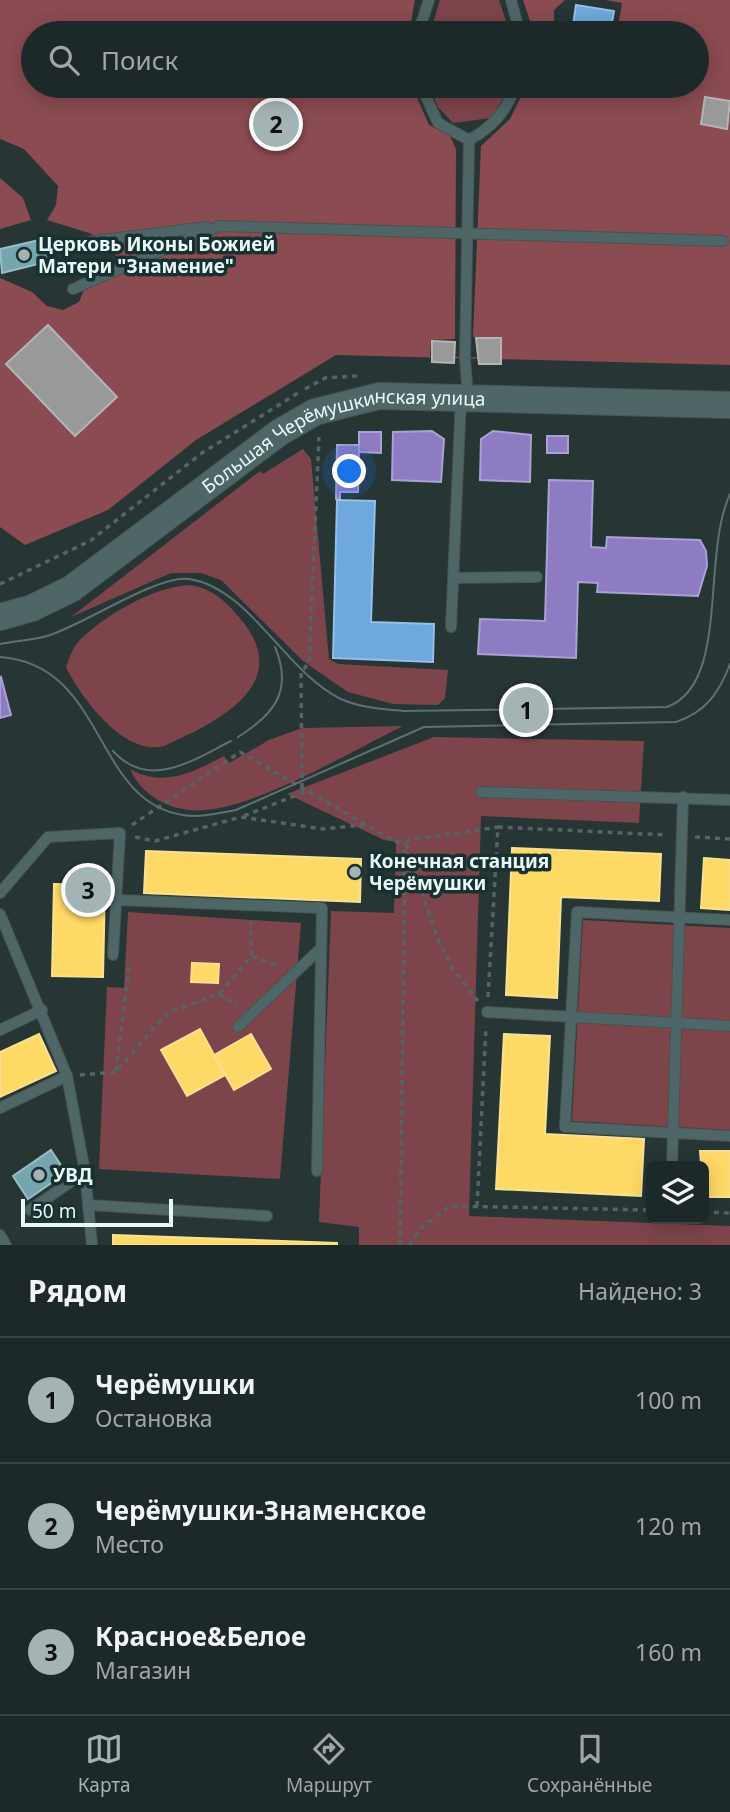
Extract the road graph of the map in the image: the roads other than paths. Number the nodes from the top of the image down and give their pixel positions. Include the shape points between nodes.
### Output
1 (429, 0) edge
2 (511, 0) edge
3 (422, 21) edge
4 (517, 21) edge
5 (427, 98) edge
6 (511, 98) edge
7 (469, 139) junction
8 (219, 226) junction
9 (467, 232) junction
10 (723, 241) dead end
11 (55, 246) dead end
12 (73, 289) dead end
13 (464, 396) junction
14 (730, 405) edge
15 (537, 577) dead end
16 (454, 578) junction
17 (0, 617) edge
18 (451, 627) dead end
19 (481, 792) dead end
20 (684, 797) junction
21 (730, 800) edge
22 (0, 893) edge
23 (118, 900) junction
24 (0, 914) edge
25 (681, 918) junction
26 (730, 920) edge
27 (3, 930) edge
28 (321, 948) junction
29 (113, 955) dead end
30 (42, 1010) junction
31 (487, 1012) road end
32 (571, 1018) junction
33 (677, 1024) junction
34 (730, 1026) edge
35 (238, 1027) dead end
36 (0, 1030) edge
37 (67, 1076) junction
38 (0, 1108) edge
39 (673, 1133) junction
40 (730, 1136) edge
41 (672, 1161) edge
42 (317, 1171) dead end
43 (85, 1172) junction
44 (88, 1205) junction
45 (30, 1210) dead end
46 (267, 1216) dead end
47 (0, 1235) edge
48 (6, 1245) edge
49 (92, 1245) edge

1 - 3 lane
2 - 4 lane
5 - 7 lane via 438,122
6 - 7 lane via 489,130
7 - 9 lane
8 - 9 lane
8 - 11 lane
8 - 12 lane
9 - 10 lane
9 - 13 lane
13 - 14 street, Большая Черёмушкинская улица
13 - 16 lane
13 - 17 street, Большая Черёмушкинская улица via 379,396 315,412 280,432 71,589
15 - 16 lane
16 - 18 lane
19 - 20 lane
20 - 21 lane
20 - 25 lane
22 - 23 lane via 48,837 120,833
23 - 28 lane via 322,908
23 - 29 lane
24 - 27 lane
25 - 26 lane
25 - 32 lane via 577,912
25 - 33 lane
27 - 30 lane
28 - 35 lane
28 - 42 lane
30 - 36 lane
30 - 37 lane
31 - 32 lane
32 - 33 lane
32 - 39 lane via 565,1127
33 - 34 lane
33 - 39 lane
37 - 38 lane
37 - 43 lane
39 - 40 lane
39 - 41 lane
43 - 44 lane
43 - 45 lane
44 - 46 lane
44 - 49 lane
47 - 48 lane

